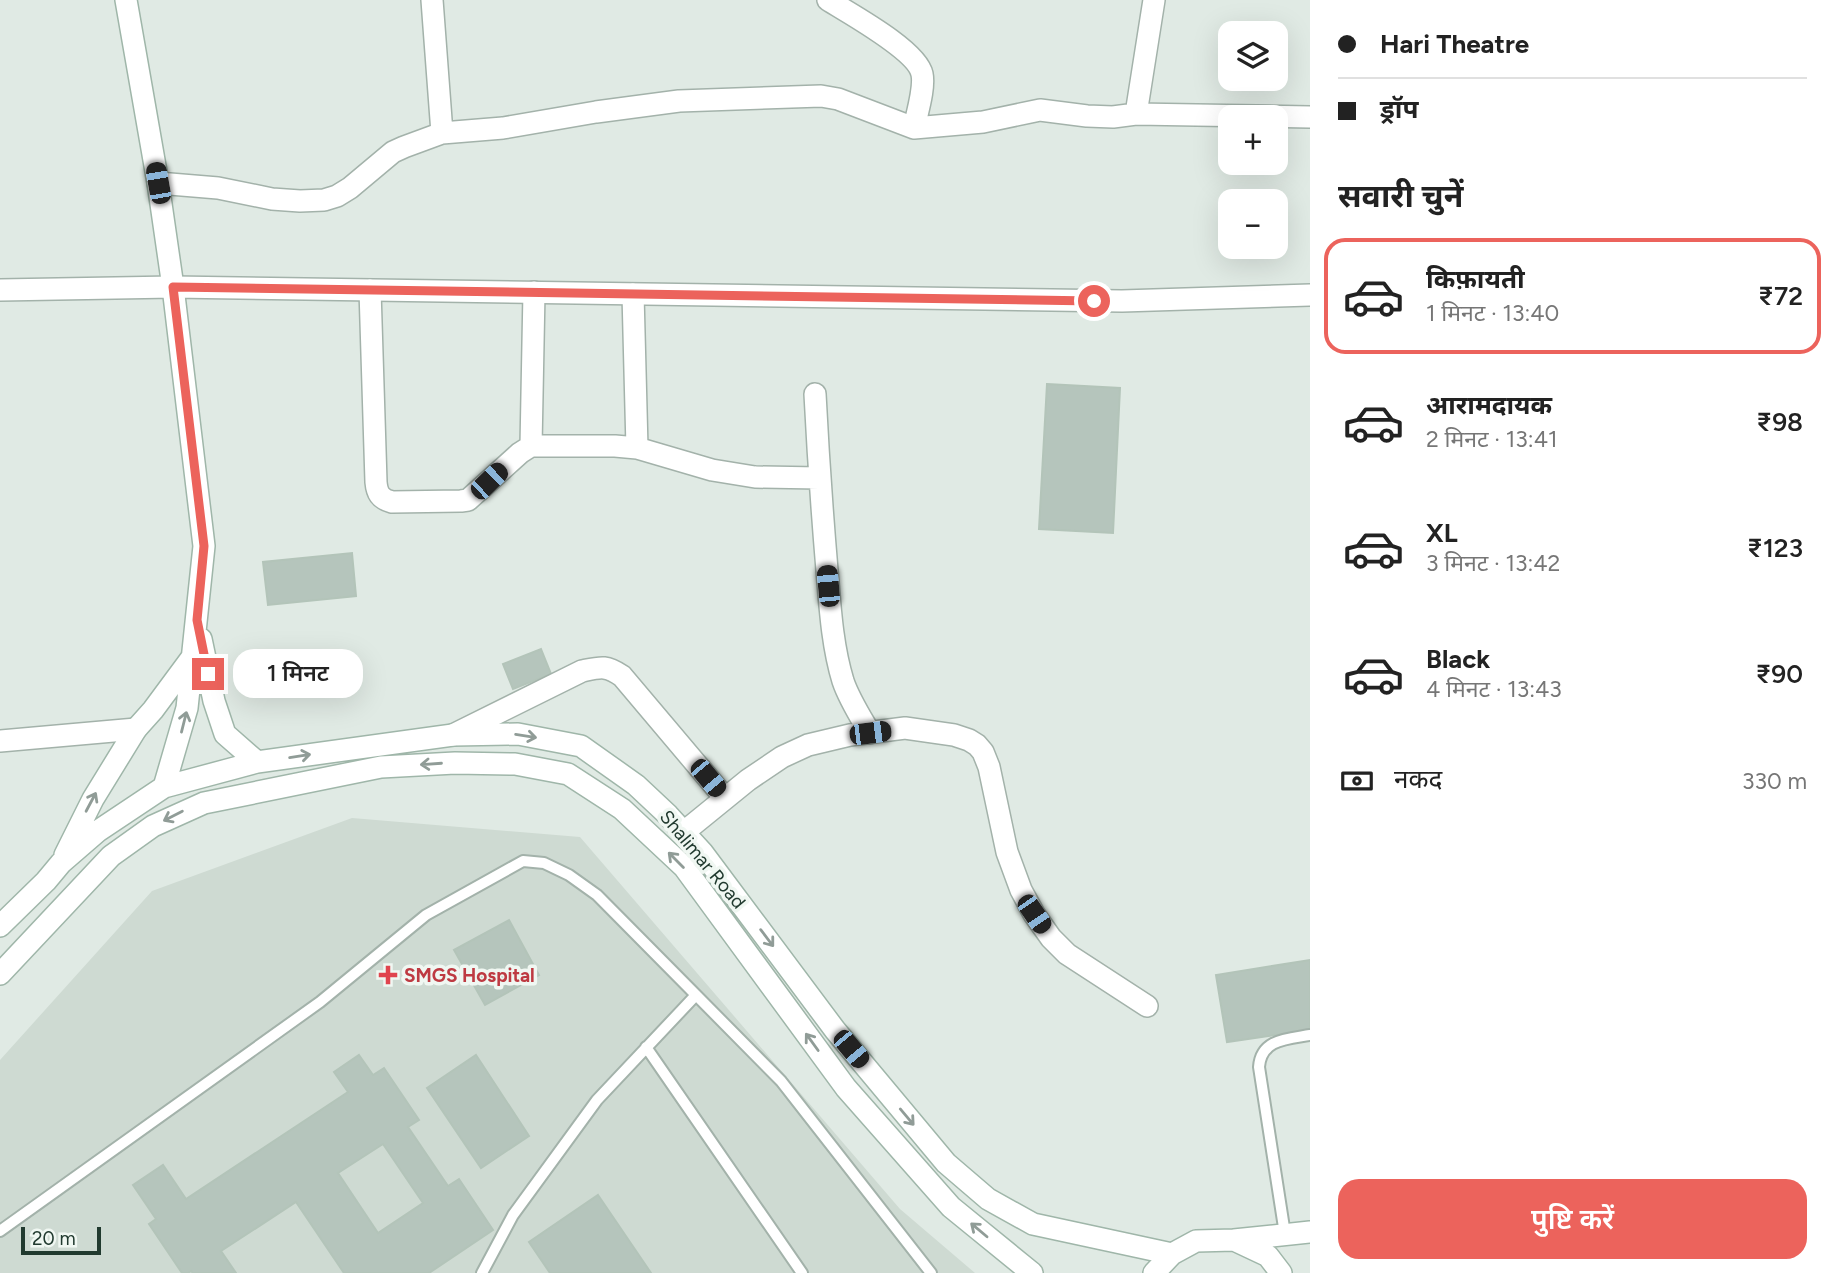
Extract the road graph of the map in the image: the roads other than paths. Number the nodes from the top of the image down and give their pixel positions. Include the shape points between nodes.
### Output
1 (126, 0) edge
2 (432, 0) edge
3 (828, 0) edge
4 (1154, 0) edge
5 (1136, 114) junction
6 (1310, 117) edge
7 (914, 128) junction
8 (442, 133) junction
9 (158, 183) junction
10 (173, 287) junction
11 (0, 290) edge
12 (370, 290) junction
13 (534, 292) junction
14 (633, 294) junction
15 (1310, 295) edge
16 (816, 394) dead end
17 (531, 446) junction
18 (637, 448) junction
19 (818, 478) junction
20 (197, 620) junction
21 (193, 656) junction
22 (136, 729) junction
23 (870, 733) junction
24 (453, 735) junction
25 (0, 741) edge
26 (257, 762) junction
27 (164, 787) junction
28 (726, 798) junction
29 (684, 832) junction
30 (61, 863) junction
31 (0, 926) edge
32 (0, 974) edge
33 (696, 995) junction
34 (1147, 1006) dead end
35 (1310, 1035) edge
36 (646, 1047) junction
37 (0, 1231) edge
38 (1310, 1232) edge
39 (1284, 1234) junction
40 (1234, 1240) junction
41 (1171, 1254) junction
42 (482, 1273) edge
43 (802, 1273) edge
44 (931, 1273) edge
45 (1032, 1273) edge
46 (1154, 1273) edge
47 (1281, 1273) edge

1 - 9 street
2 - 8 street
3 - 7 street via 917,63 923,82
4 - 5 street
5 - 6 street
5 - 7 street via 1087,116 1040,110 983,122
7 - 8 street via 821,96 679,101
8 - 9 street via 393,152 350,188 324,200 272,199
9 - 10 street
10 - 11 street
10 - 12 street
10 - 20 street via 204,546
12 - 13 street
12 - 17 street via 376,482 384,500 468,500
13 - 14 street
13 - 17 street
14 - 15 street via 1122,301
14 - 18 street
16 - 19 street
17 - 18 street
18 - 19 street via 712,470 755,477
19 - 23 street via 838,663
20 - 21 street
20 - 26 street via 225,734
21 - 22 street
27 -> 21 street via 187,708
22 - 25 street
30 -> 22 street
23 - 28 street via 808,745 782,757
23 - 34 street via 928,730 977,745 989,767 1007,852 1034,914 1067,954
26 -> 24 street, Shalimar Road
24 - 28 street via 582,671 611,668
24 -> 29 street, Shalimar Road via 518,734 581,746 636,785
26 - 27 street, Shalimar Road
27 - 30 street, Shalimar Road via 98,831
28 - 29 street
29 -> 41 street, Shalimar Road via 835,1030 946,1163 988,1199 1033,1224
30 - 31 street, Shalimar Road
45 -> 32 street via 951,1207 901,1153 846,1088 684,867 622,809 568,774 515,764 381,767 204,803 153,826 111,856
33 - 36 lane
33 - 37 lane via 597,895 544,863 523,861 426,915 320,1002
33 - 44 lane via 781,1081
35 - 39 lane via 1270,1044 1259,1058
36 - 42 lane via 597,1100 513,1215
36 - 43 lane
38 - 39 street
39 - 40 street
40 - 41 street via 1196,1241
40 - 47 street via 1268,1256
41 - 46 street

